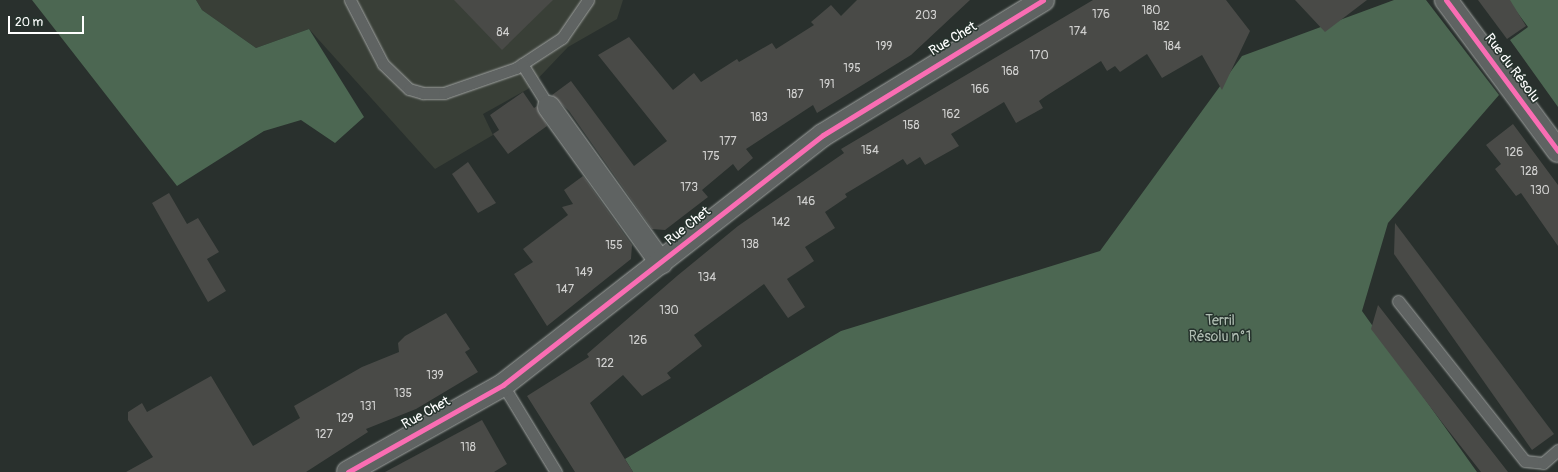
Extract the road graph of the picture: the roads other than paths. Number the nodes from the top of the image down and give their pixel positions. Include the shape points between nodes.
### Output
1 (350, 0) edge
2 (588, 0) edge
3 (1043, 0) edge
4 (1446, 0) edge
5 (522, 64) junction
6 (549, 107) joint
7 (1558, 151) edge
8 (661, 263) junction
9 (1398, 301) dead end
10 (503, 385) junction
11 (1558, 450) edge
12 (348, 472) edge
13 (556, 472) edge

1 - 5 lane via 383,64 409,89 444,93
2 - 5 lane via 562,38
3 - 8 street, Rue Chet via 823,135
4 - 7 street, Rue du Résolu
5 - 6 lane
6 - 8 street, Rue Chet
8 - 10 street, Rue Chet
9 - 11 lane via 1525,462 1543,463
10 - 12 street, Rue Chet
10 - 13 lane

